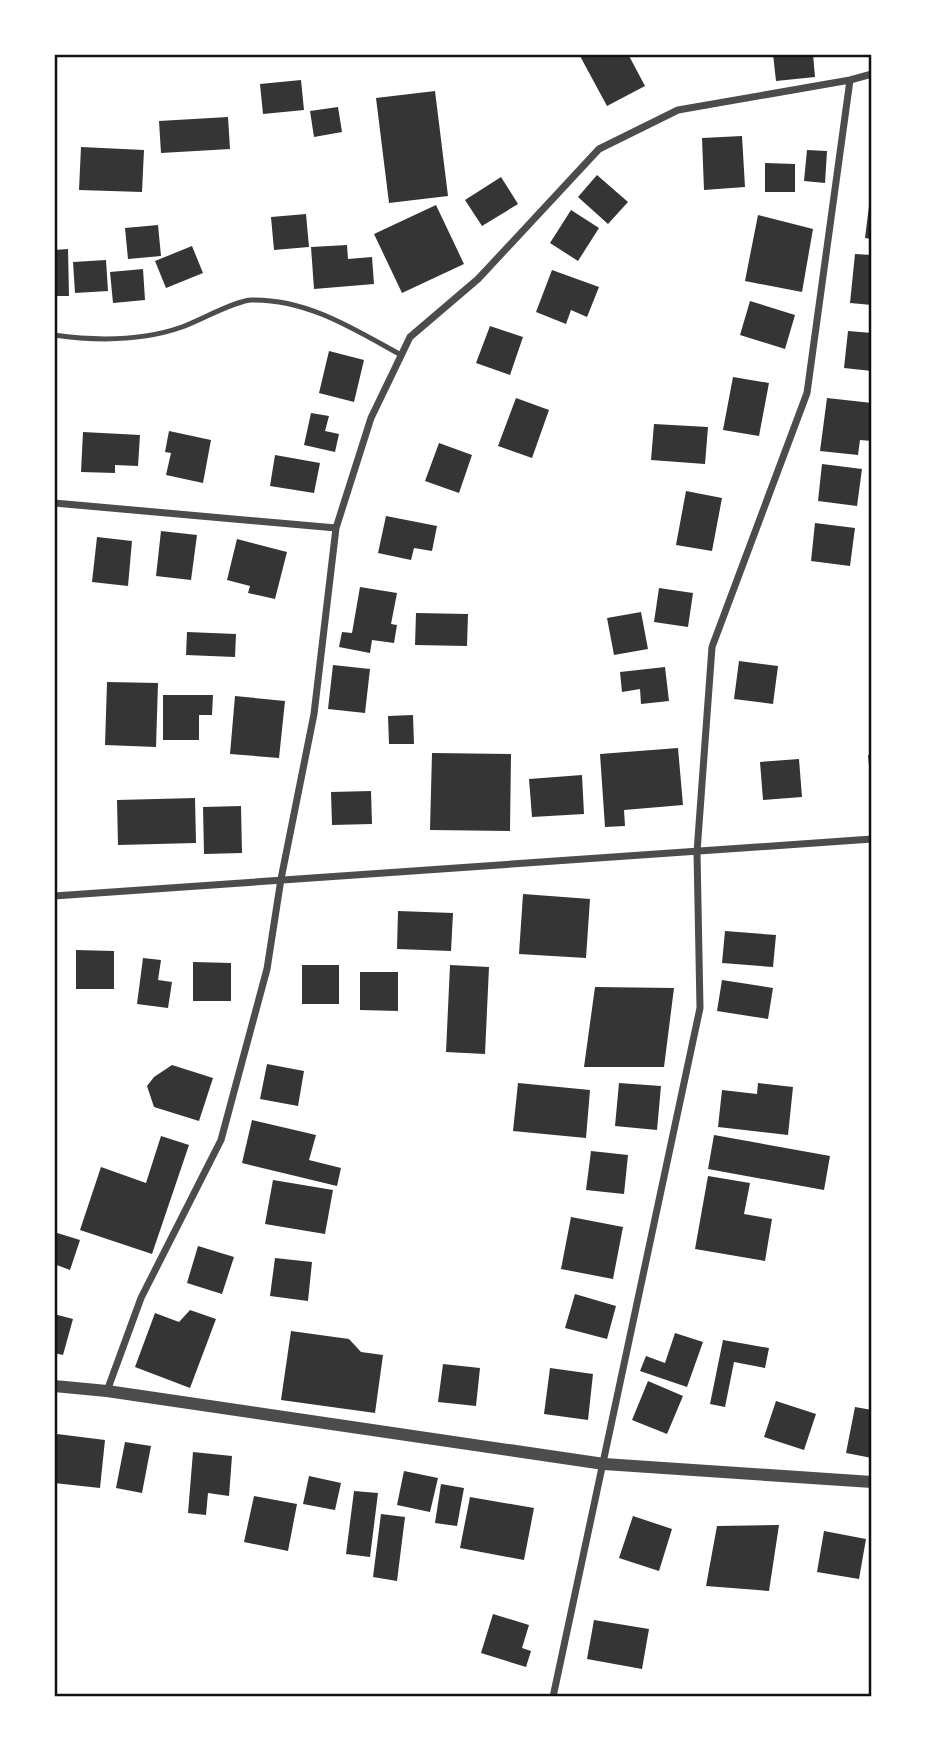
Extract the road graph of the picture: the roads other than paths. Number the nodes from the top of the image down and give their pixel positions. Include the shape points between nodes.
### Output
1 (872, 74) edge
2 (850, 80) junction
3 (54, 335) edge
4 (401, 355) junction
5 (54, 503) edge
6 (336, 528) junction
7 (872, 839) edge
8 (697, 852) junction
9 (281, 879) junction
10 (54, 896) edge
11 (54, 1385) edge
12 (107, 1391) junction
13 (604, 1464) junction
14 (872, 1482) edge
15 (553, 1697) edge

1 - 2 street
2 - 4 street via 678,110 599,149 478,279 410,337
2 - 8 street via 807,393 712,647
3 - 4 lane via 88,340 137,337 180,328 249,300 301,306
4 - 6 street via 371,418
5 - 6 street
6 - 9 street via 314,714
7 - 8 street
8 - 9 street
8 - 13 street via 700,1008
9 - 10 street
9 - 12 street via 267,969 221,1140 141,1298
11 - 12 street
12 - 13 street
13 - 14 street
13 - 15 street

